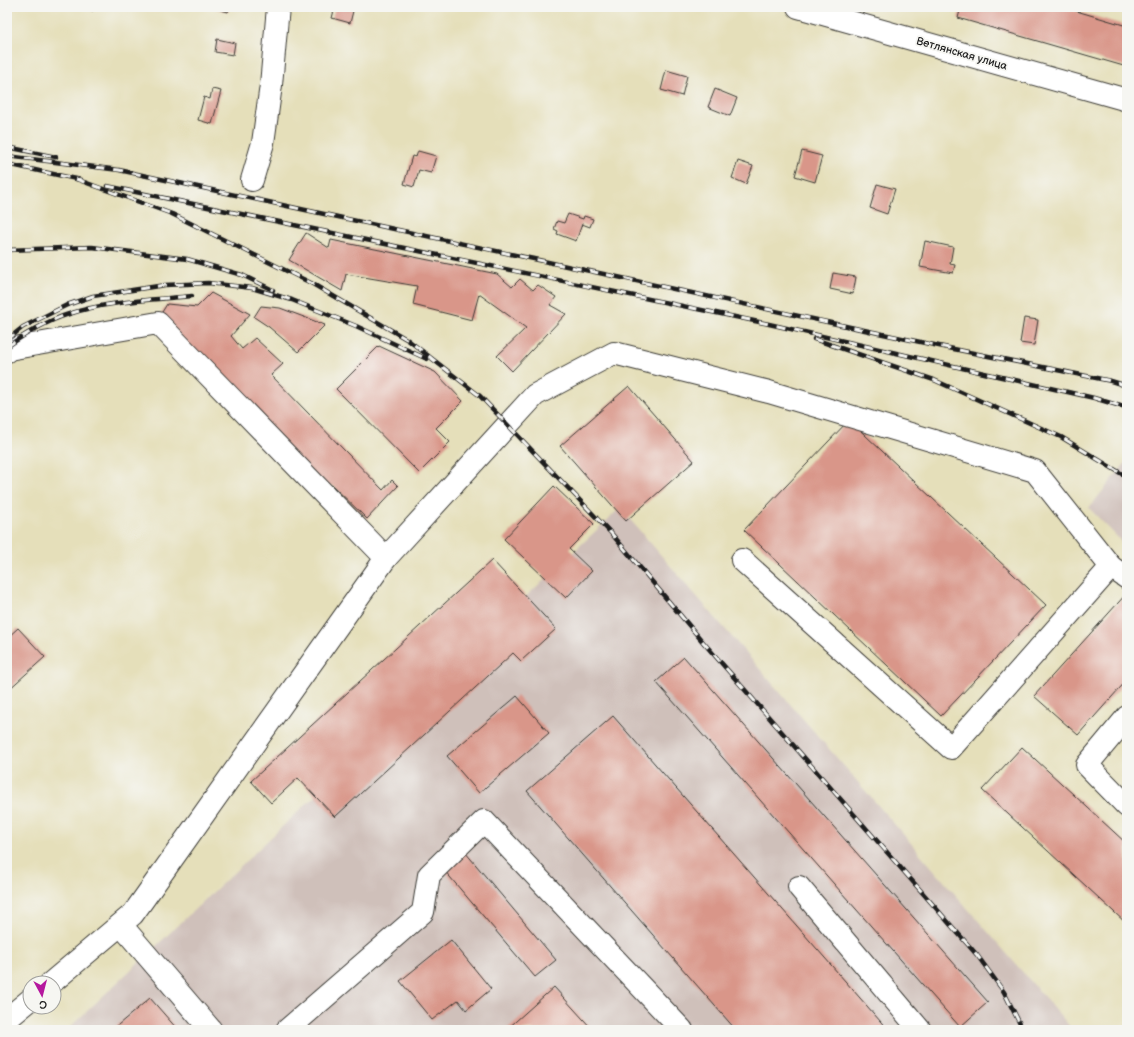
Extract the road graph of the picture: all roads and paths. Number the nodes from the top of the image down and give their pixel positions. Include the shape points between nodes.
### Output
1 (278, 7) edge
2 (798, 7) edge
3 (1127, 100) edge
4 (252, 180) dead end
5 (7, 351) edge
6 (386, 558) junction
7 (742, 560) dead end
8 (1119, 572) edge
9 (1127, 717) edge
10 (1127, 806) edge
11 (799, 887) dead end
12 (121, 925) junction
13 (61, 975) edge
14 (22, 1007) edge
15 (7, 1019) edge
16 (211, 1030) edge
17 (287, 1030) edge
18 (682, 1030) edge
19 (920, 1030) edge

1 - 4 street via 272,85 263,143
2 - 3 street, Ветлянская улица
5 - 6 street via 158,324
6 - 8 street via 535,395 614,353 769,392 1035,471
6 - 12 street via 133,914
7 - 8 street via 951,748
9 - 10 street via 1087,765
11 - 19 street
12 - 13 street
12 - 16 street
14 - 15 street
17 - 18 street via 423,912 429,875 484,821

